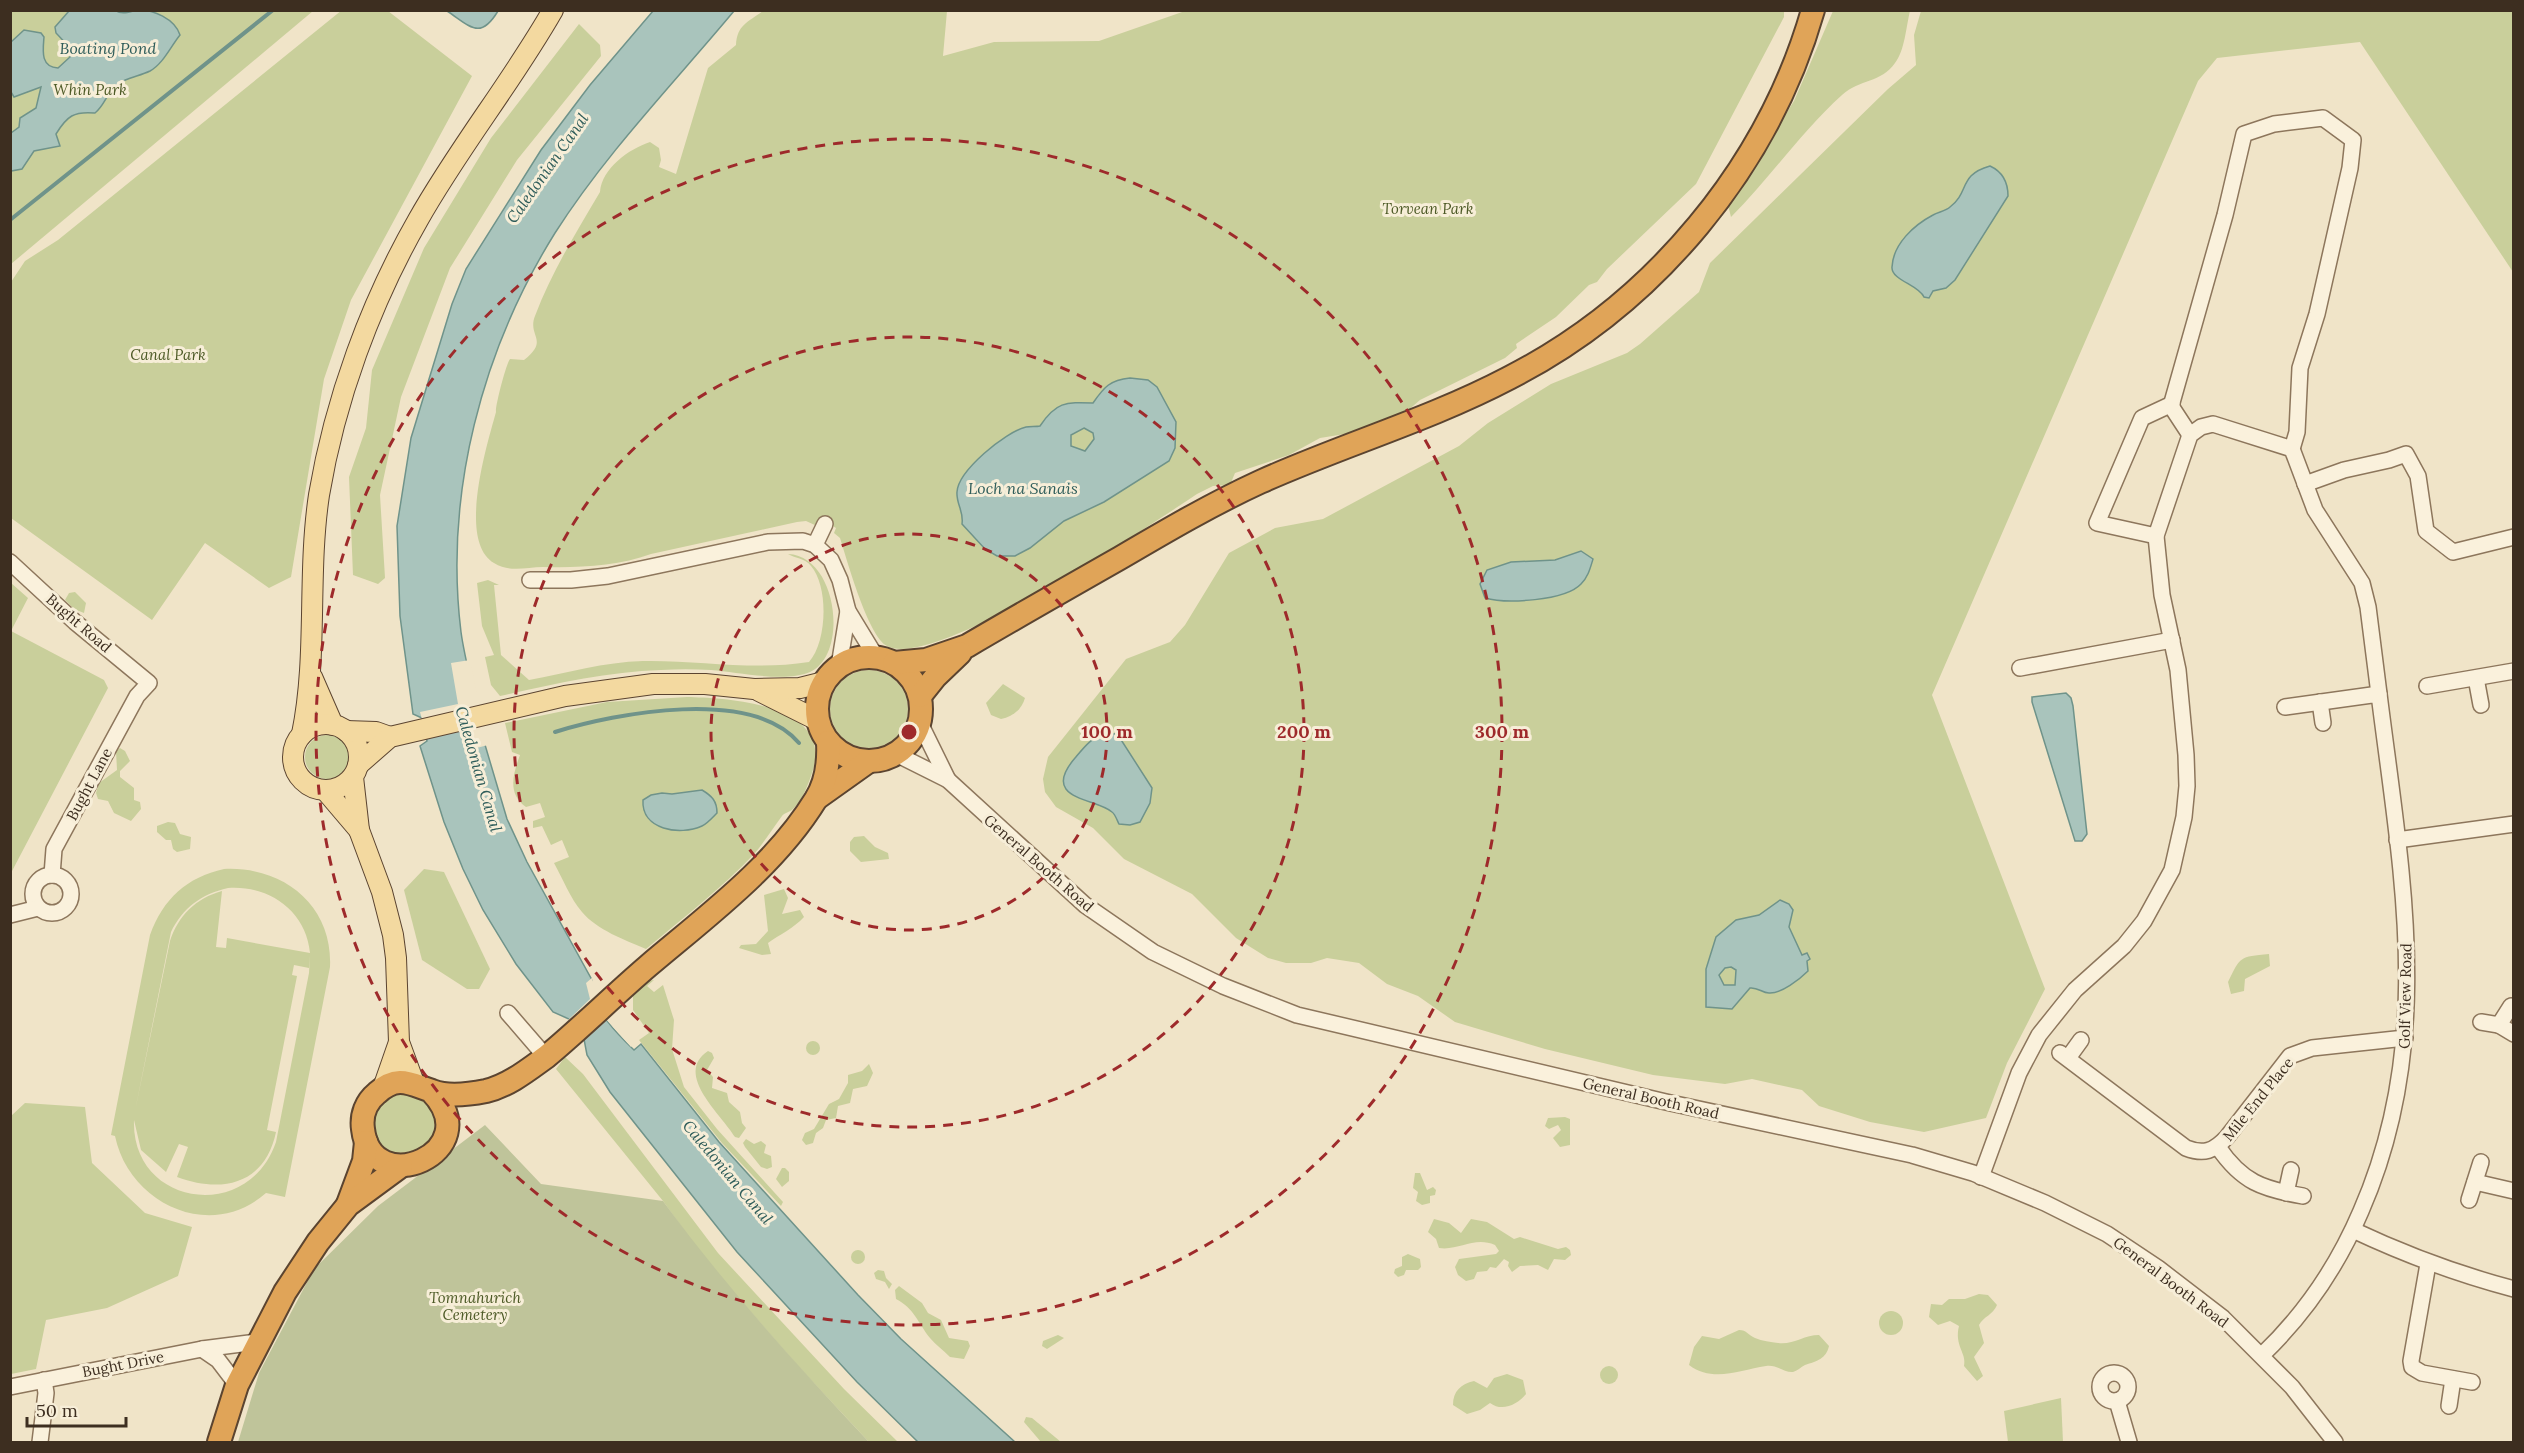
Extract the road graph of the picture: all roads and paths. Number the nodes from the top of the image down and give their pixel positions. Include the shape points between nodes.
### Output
1 (553, 10) edge
2 (1813, 10) edge
3 (2172, 404) junction
4 (2190, 435) junction
5 (2292, 449) junction
6 (2305, 484) junction
7 (825, 524) dead end
8 (2156, 536) junction
9 (2514, 537) edge
10 (815, 545) junction
11 (10, 562) edge
12 (530, 580) dead end
13 (848, 611) junction
14 (2172, 640) junction
15 (967, 646) junction
16 (885, 660) junction
17 (2020, 668) dead end
18 (2514, 671) edge
19 (311, 674) junction
20 (832, 674) junction
21 (2476, 678) junction
22 (149, 683) joint
23 (2427, 686) dead end
24 (754, 689) junction
25 (2379, 694) junction
26 (920, 696) junction
27 (2320, 702) junction
28 (2481, 705) dead end
29 (2286, 707) dead end
30 (818, 720) junction
31 (920, 723) junction
32 (2323, 723) dead end
33 (340, 728) junction
34 (302, 734) junction
35 (390, 737) junction
36 (828, 742) junction
37 (896, 754) junction
38 (869, 761) junction
39 (355, 771) junction
40 (948, 780) junction
41 (325, 790) junction
42 (816, 799) junction
43 (2514, 824) edge
44 (359, 830) junction
45 (2397, 840) junction
46 (52, 875) junction
47 (38, 908) junction
48 (10, 915) edge
49 (2511, 1006) dead end
50 (508, 1013) dead end
51 (2481, 1022) dead end
52 (2499, 1025) junction
53 (2514, 1034) edge
54 (2405, 1038) junction
55 (2081, 1040) dead end
56 (399, 1042) junction
57 (546, 1057) junction
58 (422, 1087) junction
59 (383, 1088) junction
60 (486, 1091) junction
61 (447, 1126) junction
62 (366, 1142) junction
63 (2218, 1147) junction
64 (2481, 1162) dead end
65 (400, 1166) junction
66 (2291, 1170) dead end
67 (1981, 1177) junction
68 (2475, 1182) junction
69 (2514, 1191) edge
70 (2286, 1193) junction
71 (2303, 1196) dead end
72 (2469, 1200) dead end
73 (348, 1205) junction
74 (2353, 1230) junction
75 (2428, 1264) junction
76 (2514, 1289) edge
77 (257, 1342) junction
78 (202, 1349) junction
79 (2262, 1355) junction
80 (2453, 1379) junction
81 (44, 1380) junction
82 (2472, 1382) dead end
83 (237, 1385) junction
84 (10, 1387) edge
85 (2117, 1401) dead end
86 (2449, 1406) dead end
87 (40, 1443) edge
88 (219, 1443) edge
89 (2129, 1443) edge
90 (2336, 1443) edge

1 - 19 main road via 418,220 369,321 351,369 319,495 312,567
2 - 15 highway via 1803,46 1766,126 1725,194 1679,247 1606,316 1510,378 1259,483 1188,518
3 - 4 street
3 - 5 street via 2244,134 2274,123 2324,118 2353,140 2317,314 2300,368 2297,432
3 - 8 street via 2142,418 2097,523
4 - 5 street via 2213,424
4 - 8 street
5 - 6 street, Golf View Road
6 - 9 street via 2406,454 2418,476 2426,531 2453,552
6 - 25 street, Golf View Road via 2315,510 2362,583
7 - 10 street
8 - 14 street via 2162,595
10 - 12 street via 789,539 608,576
10 - 13 street via 837,570
11 - 22 street, Bught Road
13 - 16 street
13 - 20 street
14 - 17 street
14 - 67 street via 2187,786 2181,840 2172,870 2145,921 2124,946 2075,990 2039,1035 2019,1073
15 - 16 highway via 926,660
15 - 26 highway
16 - 20 highway via 857,658
16 - 26 highway via 910,677
18 - 21 street
19 - 33 main road
19 - 34 main road
20 - 24 main road via 800,688
20 - 30 highway via 816,706
21 - 23 street
21 - 28 street
22 - 46 street, Bught Lane via 136,696 54,849
24 - 30 main road
24 - 35 main road via 705,684 617,687
25 - 27 street
25 - 45 street, Golf View Road
26 - 31 highway
27 - 29 street
27 - 32 street
30 - 36 highway
31 - 37 highway via 907,745
31 - 40 street, General Booth Road
33 - 34 main road via 322,724
33 - 35 main road
33 - 39 main road via 357,747
34 - 41 main road via 293,753 298,774 314,788
35 - 39 main road
36 - 38 highway via 847,756
36 - 42 highway via 824,782
37 - 38 highway
37 - 40 street, General Booth Road
38 - 42 highway
39 - 41 main road via 345,784
39 - 44 main road
40 - 67 street, General Booth Road via 1085,905 1153,952 1223,986 1297,1015 1912,1155
41 - 44 main road
42 - 57 highway via 779,848 743,884
43 - 45 street
44 - 56 main road via 393,935
45 - 54 street, Golf View Road via 2407,938
46 - 47 street via 44,876 34,885 32,897
46 - 47 street via 61,877 69,886 69,903 55,913
47 - 48 street
49 - 52 street
50 - 57 street
51 - 52 street
52 - 53 street
54 - 63 street, Mile End Place via 2312,1048 2290,1056
54 - 74 street, Golf View Road via 2391,1131
55 - 63 street, Mile End Place via 2064,1055 2186,1148 2208,1152
56 - 58 main road
56 - 59 main road
57 - 60 highway via 513,1080
58 - 59 highway via 398,1082
58 - 60 highway via 459,1093
58 - 61 highway via 443,1107
59 - 62 highway via 368,1102 364,1112
60 - 61 highway
61 - 65 highway via 441,1144 428,1159
62 - 65 highway via 380,1159
62 - 73 highway via 364,1161
63 - 70 street, Mile End Place via 2239,1174 2255,1184
64 - 68 street
65 - 73 highway
66 - 70 street
67 - 79 street, General Booth Road via 2107,1234 2191,1292
68 - 69 street
68 - 72 street
70 - 71 street, Mile End Place
73 - 77 highway via 311,1252
74 - 75 street
74 - 79 street, Golf View Road via 2318,1290
75 - 76 street
75 - 80 street via 2411,1361 2416,1371
77 - 78 street, Bught Drive
77 - 83 highway
78 - 81 street, Bught Drive
78 - 83 street via 218,1360
79 - 90 street, General Booth Road
80 - 82 street
80 - 86 street
81 - 84 street, Bught Drive
81 - 87 street
83 - 88 highway
85 - 89 street

